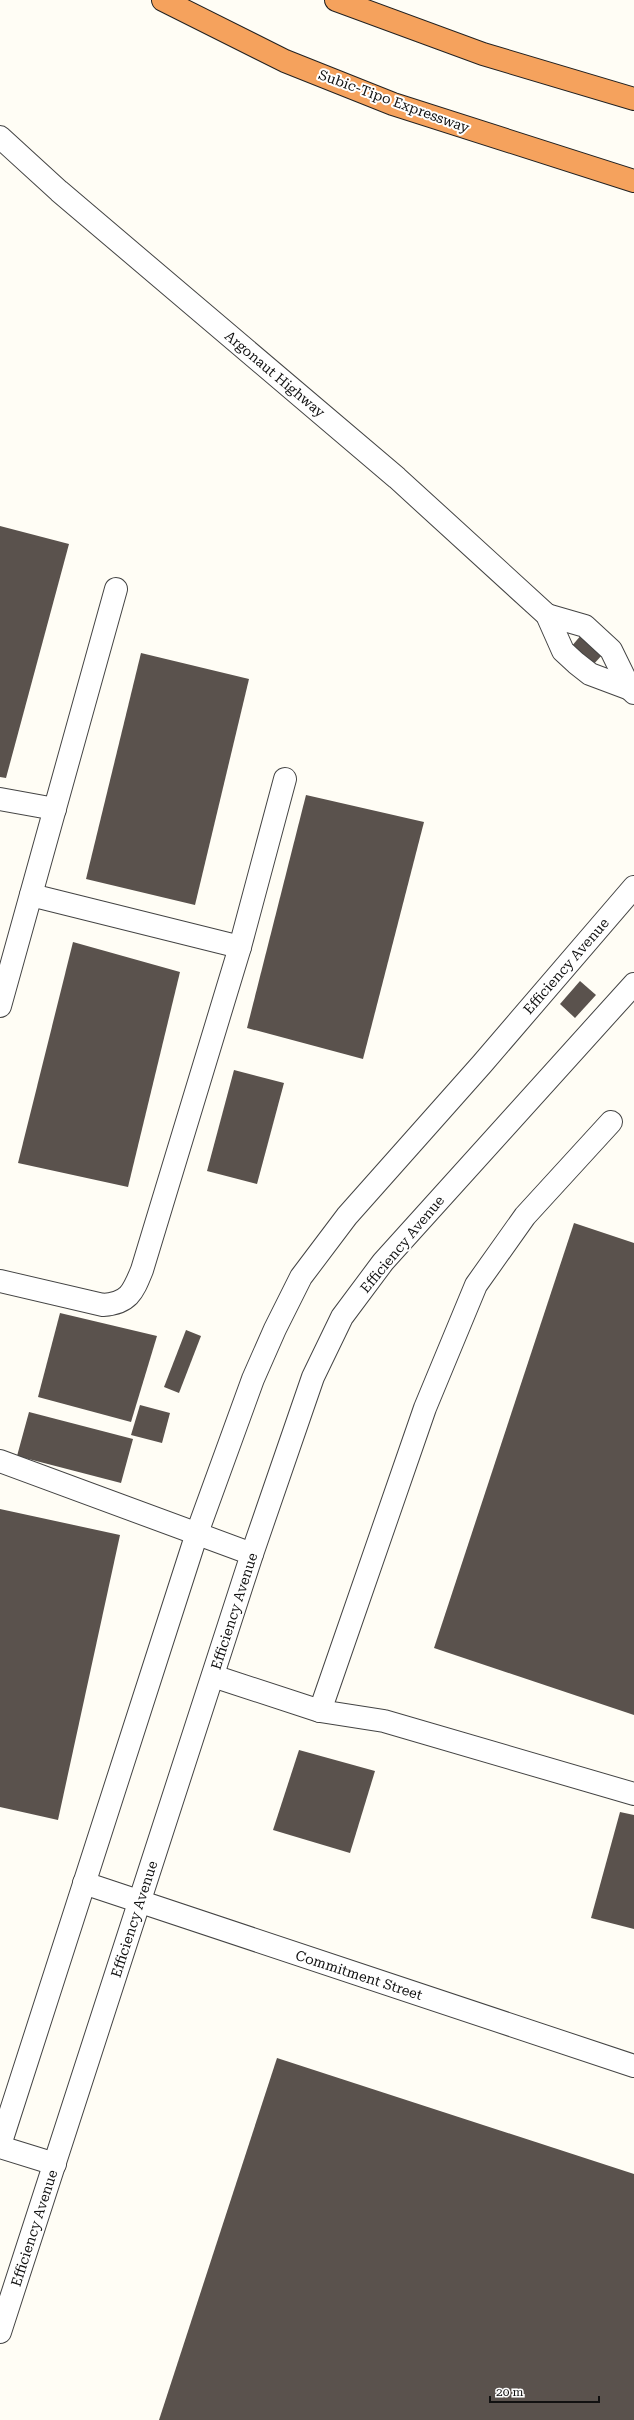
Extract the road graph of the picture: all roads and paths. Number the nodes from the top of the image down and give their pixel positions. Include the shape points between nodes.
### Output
1 (163, 0) edge
2 (336, 0) edge
3 (634, 99) edge
4 (0, 137) edge
5 (634, 181) edge
6 (116, 589) dead end
7 (548, 615) junction
8 (632, 691) edge
9 (285, 778) dead end
10 (0, 799) edge
11 (55, 809) junction
12 (634, 887) edge
13 (31, 895) junction
14 (240, 947) junction
15 (634, 984) edge
16 (0, 1006) edge
17 (611, 1122) dead end
18 (0, 1281) edge
19 (0, 1461) edge
20 (198, 1533) junction
21 (252, 1554) junction
22 (213, 1676) junction
23 (320, 1711) junction
24 (634, 1794) edge
25 (84, 1883) junction
26 (139, 1902) junction
27 (634, 2066) edge
28 (0, 2146) edge
29 (55, 2164) junction
30 (0, 2332) edge

1 - 5 highway, Subic-Tipo Expressway via 285,60 393,104
2 - 3 highway via 483,54
4 - 7 street, Argonaut Highway via 59,191 397,478
6 - 11 street
7 - 8 street, Argonaut Highway via 563,651 576,663 590,674
7 - 8 street, Argonaut Highway via 585,626 611,650
9 - 14 street
10 - 11 street
11 - 13 street
12 - 20 street, Efficiency Avenue via 347,1216 302,1277 252,1379
13 - 14 street
13 - 16 street
14 - 18 street via 135,1287 127,1298 117,1304 103,1305
15 - 21 street, Efficiency Avenue via 383,1262 342,1317 313,1377
17 - 23 street via 525,1216 476,1285 425,1408
19 - 20 street
20 - 21 street
20 - 25 street, Efficiency Avenue
21 - 22 street, Efficiency Avenue
22 - 23 street
22 - 26 street, Efficiency Avenue
23 - 24 street via 384,1721
25 - 26 street, Commitment Street
25 - 28 street, Efficiency Avenue
26 - 27 street, Commitment Street
26 - 29 street, Efficiency Avenue
28 - 29 street
29 - 30 street, Efficiency Avenue

